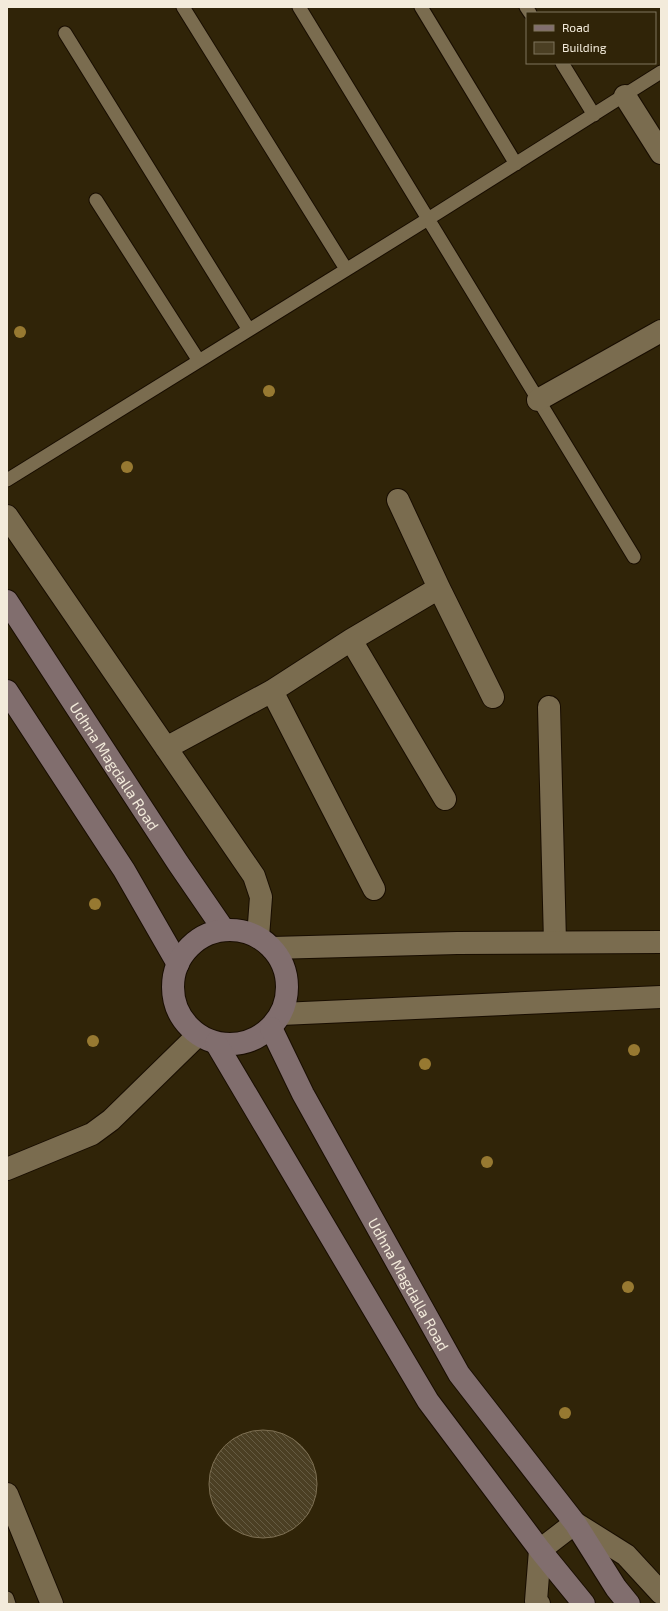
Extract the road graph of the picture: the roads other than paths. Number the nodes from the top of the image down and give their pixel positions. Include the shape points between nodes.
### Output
1 (183, 7) edge
2 (299, 7) edge
3 (421, 7) edge
4 (65, 33) dead end
5 (563, 64) edge
6 (661, 72) edge
7 (625, 96) junction
8 (594, 114) junction
9 (661, 153) edge
10 (516, 164) junction
11 (96, 200) dead end
12 (428, 219) junction
13 (346, 269) junction
14 (249, 330) junction
15 (661, 331) edge
16 (199, 361) junction
17 (538, 400) junction
18 (7, 480) edge
19 (398, 500) dead end
20 (7, 516) edge
21 (634, 557) dead end
22 (439, 588) junction
23 (7, 601) edge
24 (351, 640) junction
25 (7, 691) edge
26 (272, 691) junction
27 (493, 697) dead end
28 (549, 707) dead end
29 (166, 748) junction
30 (445, 799) dead end
31 (374, 889) dead end
32 (224, 930) junction
33 (555, 942) junction
34 (661, 942) edge
35 (265, 943) junction
36 (178, 964) junction
37 (661, 997) edge
38 (276, 1021) junction
39 (207, 1039) junction
40 (7, 1169) edge
41 (7, 1494) edge
42 (575, 1523) junction
43 (540, 1550) junction
44 (661, 1593) edge
45 (623, 1596) edge
46 (7, 1598) edge
47 (10, 1604) edge
48 (52, 1604) edge
49 (539, 1604) edge
50 (584, 1604) edge

1 - 13 lane
2 - 12 lane
3 - 10 lane
4 - 14 lane
5 - 8 lane
6 - 7 lane
7 - 8 lane
7 - 9 street
8 - 10 lane
10 - 12 lane
11 - 16 lane
12 - 13 lane
12 - 17 lane
13 - 14 lane
14 - 16 lane
15 - 17 street
16 - 18 lane
17 - 21 lane
19 - 22 street
20 - 29 street
22 - 24 street
22 - 27 street
23 - 32 main road, Udhna Magdalla Road
24 - 26 street
24 - 30 street
25 - 36 main road via 124,870
26 - 29 street
26 - 31 street
28 - 33 street
29 - 35 street via 254,876 262,897
32 - 35 main road via 242,931
32 - 36 main road via 205,936 189,948
33 - 34 street
33 - 35 street
35 - 38 main road via 282,962 287,979 287,997
36 - 39 main road via 173,983 175,1003 184,1021
37 - 38 street
38 - 39 main road via 255,1040 236,1045
38 - 42 main road, Udhna Magdalla Road via 303,1094 458,1374
39 - 40 street via 92,1134
39 - 43 main road via 428,1401
41 - 48 street
42 - 43 street
42 - 44 street via 626,1555
42 - 45 main road, Udhna Magdalla Road
43 - 49 street via 536,1601
43 - 50 main road
46 - 47 lane

